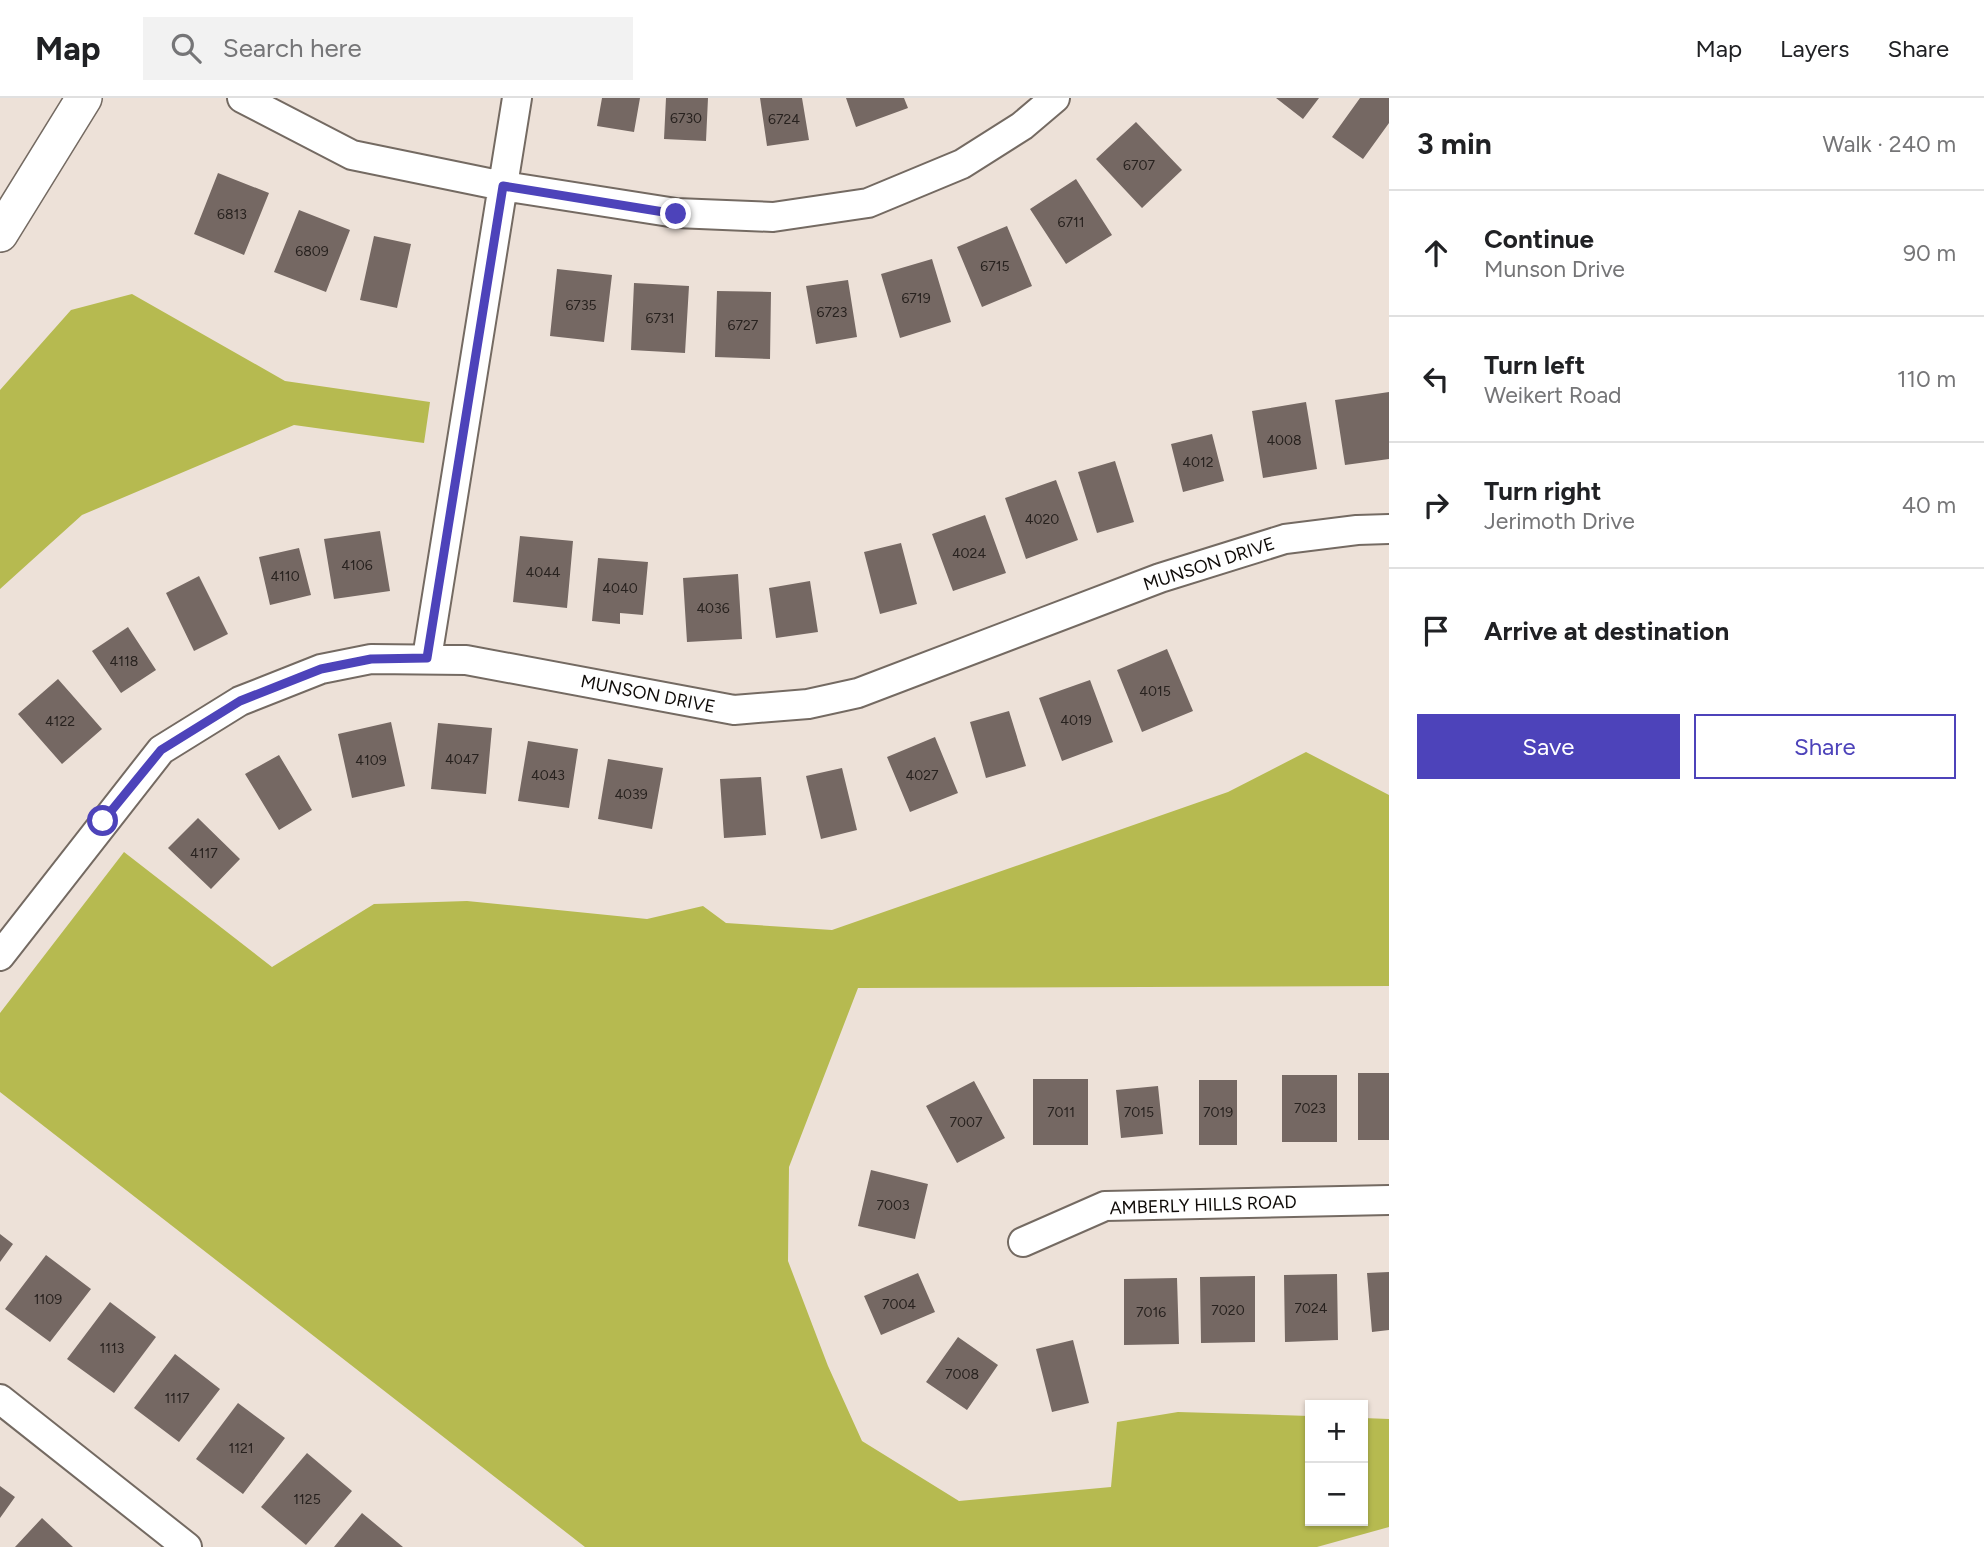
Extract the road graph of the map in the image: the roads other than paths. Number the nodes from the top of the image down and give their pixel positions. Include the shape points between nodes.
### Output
1 (84, 98) edge
2 (242, 98) edge
3 (517, 98) edge
4 (1055, 98) edge
5 (503, 186) junction
6 (0, 234) edge
7 (1389, 529) edge
8 (427, 658) junction
9 (0, 956) edge
10 (1389, 1200) edge
11 (1023, 1242) dead end
12 (0, 1399) edge
13 (187, 1547) edge

1 - 6 street
2 - 5 street via 352,155
3 - 5 street
4 - 5 street via 1022,126 962,164 868,203 774,217 676,214
5 - 8 street
7 - 8 street, MUNSON DRIVE via 1285,539 1160,578 858,693 808,705 734,710 466,660
8 - 9 street, MUNSON DRIVE via 371,659 321,669 240,701 161,750
10 - 11 street, AMBERLY HILLS ROAD via 1105,1206
12 - 13 street

